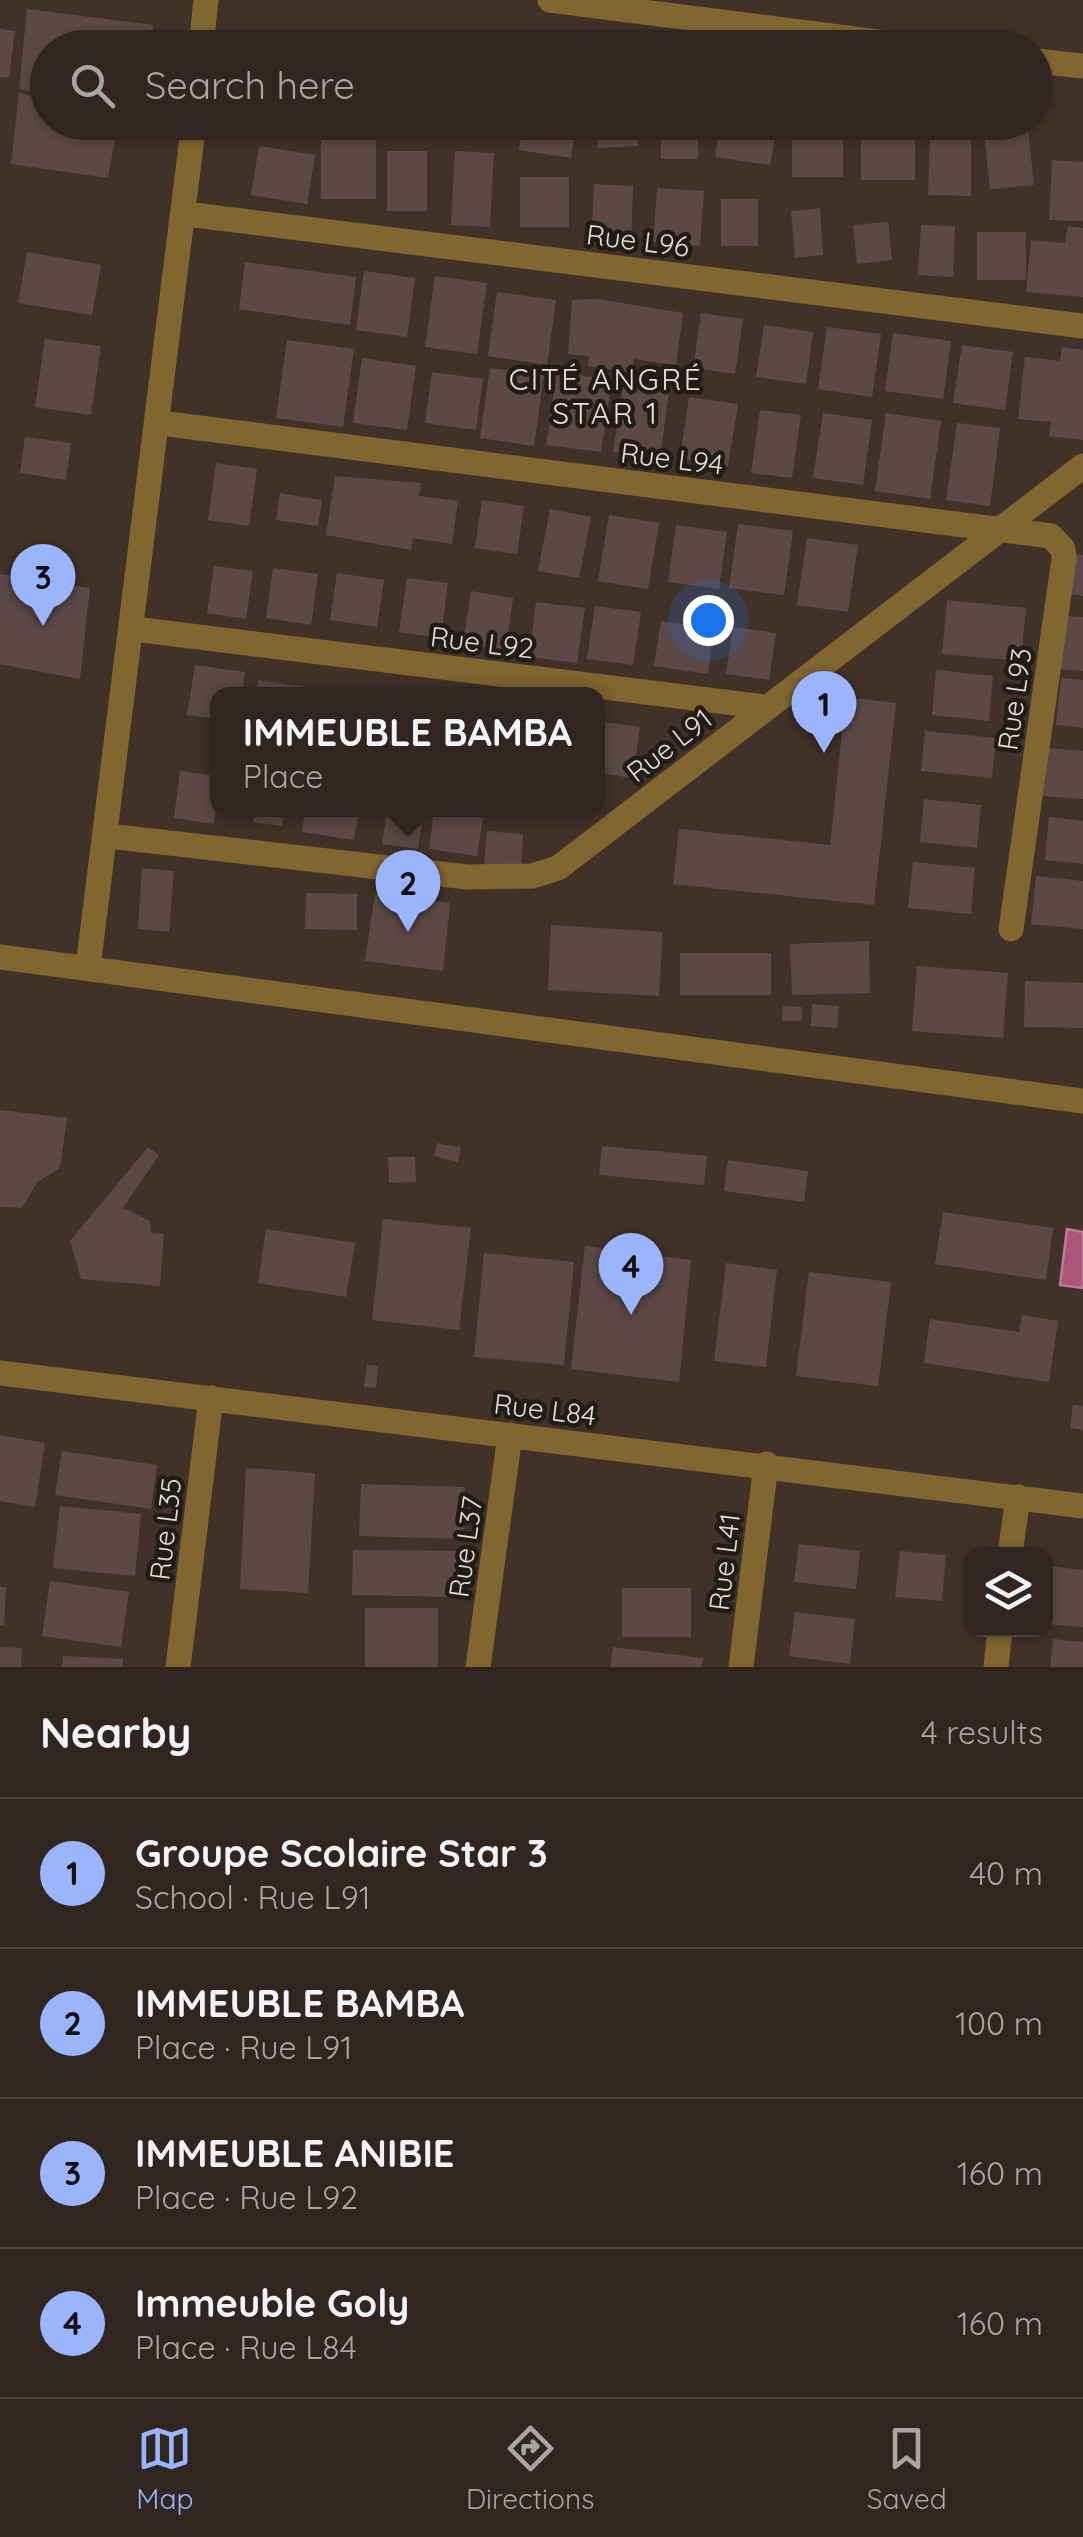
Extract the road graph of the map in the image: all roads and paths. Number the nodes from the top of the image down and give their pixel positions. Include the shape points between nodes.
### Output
1 (206, 0) edge
2 (550, 0) edge
3 (204, 30) edge
4 (784, 30) edge
5 (1053, 63) edge
6 (1083, 66) edge
7 (192, 140) edge
8 (186, 214) junction
9 (1083, 326) edge
10 (160, 423) junction
11 (1083, 466) edge
12 (998, 530) junction
13 (134, 629) junction
14 (604, 687) edge
15 (605, 687) edge
16 (766, 707) junction
17 (108, 836) junction
18 (1011, 929) dead end
19 (0, 957) edge
20 (88, 967) junction
21 (1083, 1100) edge
22 (0, 1372) edge
23 (211, 1398) junction
24 (510, 1435) junction
25 (766, 1464) junction
26 (1018, 1497) junction
27 (1083, 1506) edge
28 (1011, 1547) edge
29 (999, 1637) edge
30 (178, 1667) edge
31 (478, 1667) edge
32 (740, 1667) edge
33 (996, 1667) edge

1 - 3 street
2 - 4 street
5 - 6 street
7 - 8 street
8 - 9 street, Rue L96
8 - 10 street
10 - 12 street, Rue L94
10 - 13 street
11 - 12 street, Rue L91
12 - 16 street, Rue L91
12 - 18 street, Rue L93 via 1051,536 1064,559
13 - 14 street, Rue L92
13 - 17 street
15 - 16 street, Rue L92
16 - 17 street, Rue L91 via 580,854 532,876 467,878
17 - 20 street
19 - 20 street
20 - 21 street
22 - 23 street, Rue L84
23 - 24 street, Rue L84
23 - 30 street, Rue L35
24 - 25 street, Rue L84
24 - 31 street, Rue L37
25 - 26 street, Rue L84
25 - 32 street, Rue L41
26 - 27 street, Rue L84
26 - 28 street
29 - 33 street

